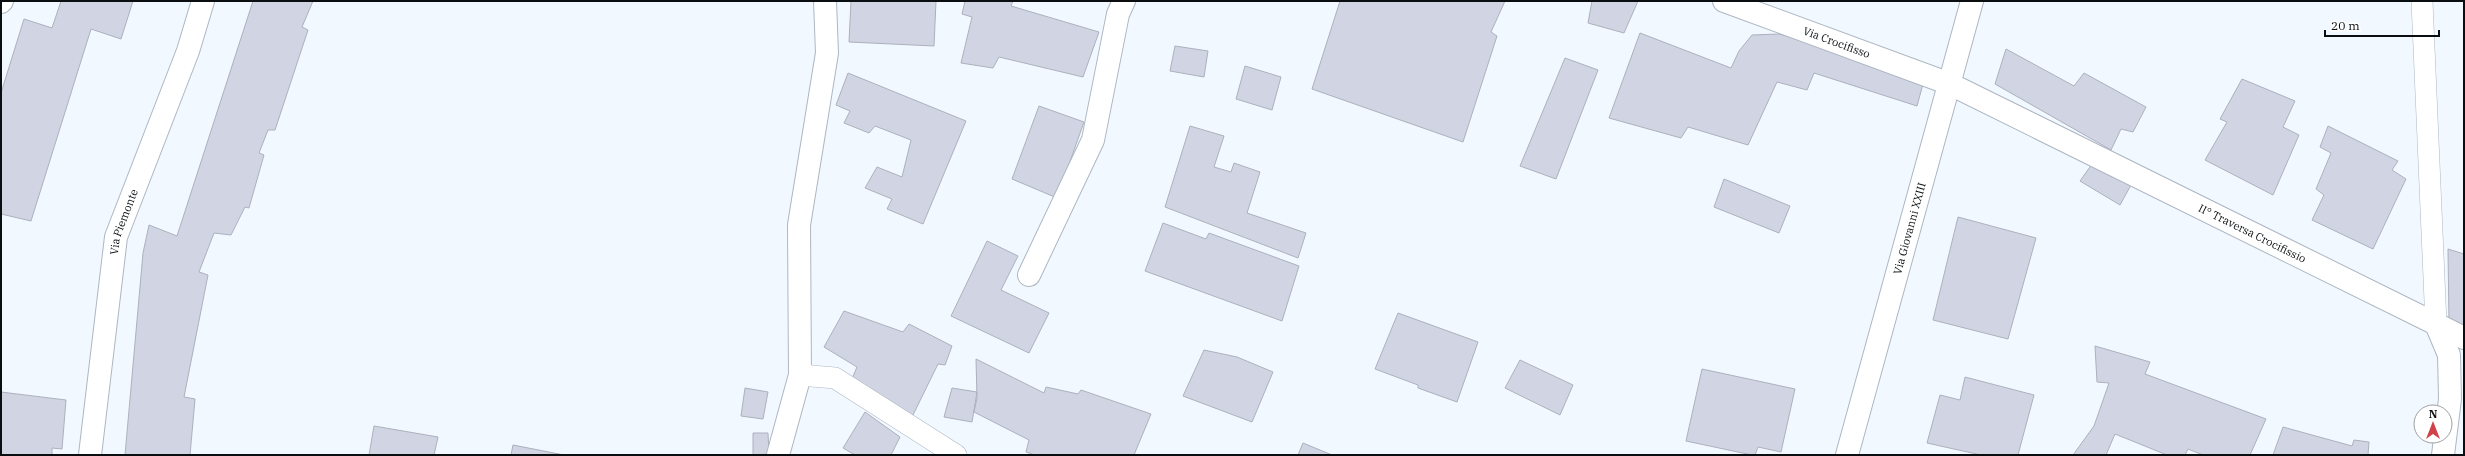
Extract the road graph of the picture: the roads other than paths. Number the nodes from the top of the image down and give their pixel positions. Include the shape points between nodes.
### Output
1 (203, 1) edge
2 (825, 1) edge
3 (1124, 1) edge
4 (1724, 1) edge
5 (1972, 1) edge
6 (2422, 1) edge
7 (1950, 84) junction
8 (1029, 275) dead end
9 (2436, 324) junction
10 (2464, 338) edge
11 (800, 375) junction
12 (90, 455) edge
13 (778, 455) edge
14 (956, 455) edge
15 (1847, 455) edge
16 (2443, 455) edge

1 - 12 street, Via Piemonte via 188,51 116,237
2 - 11 street via 827,53 799,225
3 - 8 street via 1118,14 1093,140
4 - 7 street, Via Crocifisso
5 - 7 street, Via Giovanni XXIII
6 - 9 lane
7 - 9 street, II° Traversa Crocifissio
7 - 15 street, Via Giovanni XXIII
9 - 10 street, II° Traversa Crocifissio
9 - 16 street via 2448,355 2450,399
11 - 13 street
11 - 14 lane via 835,378

